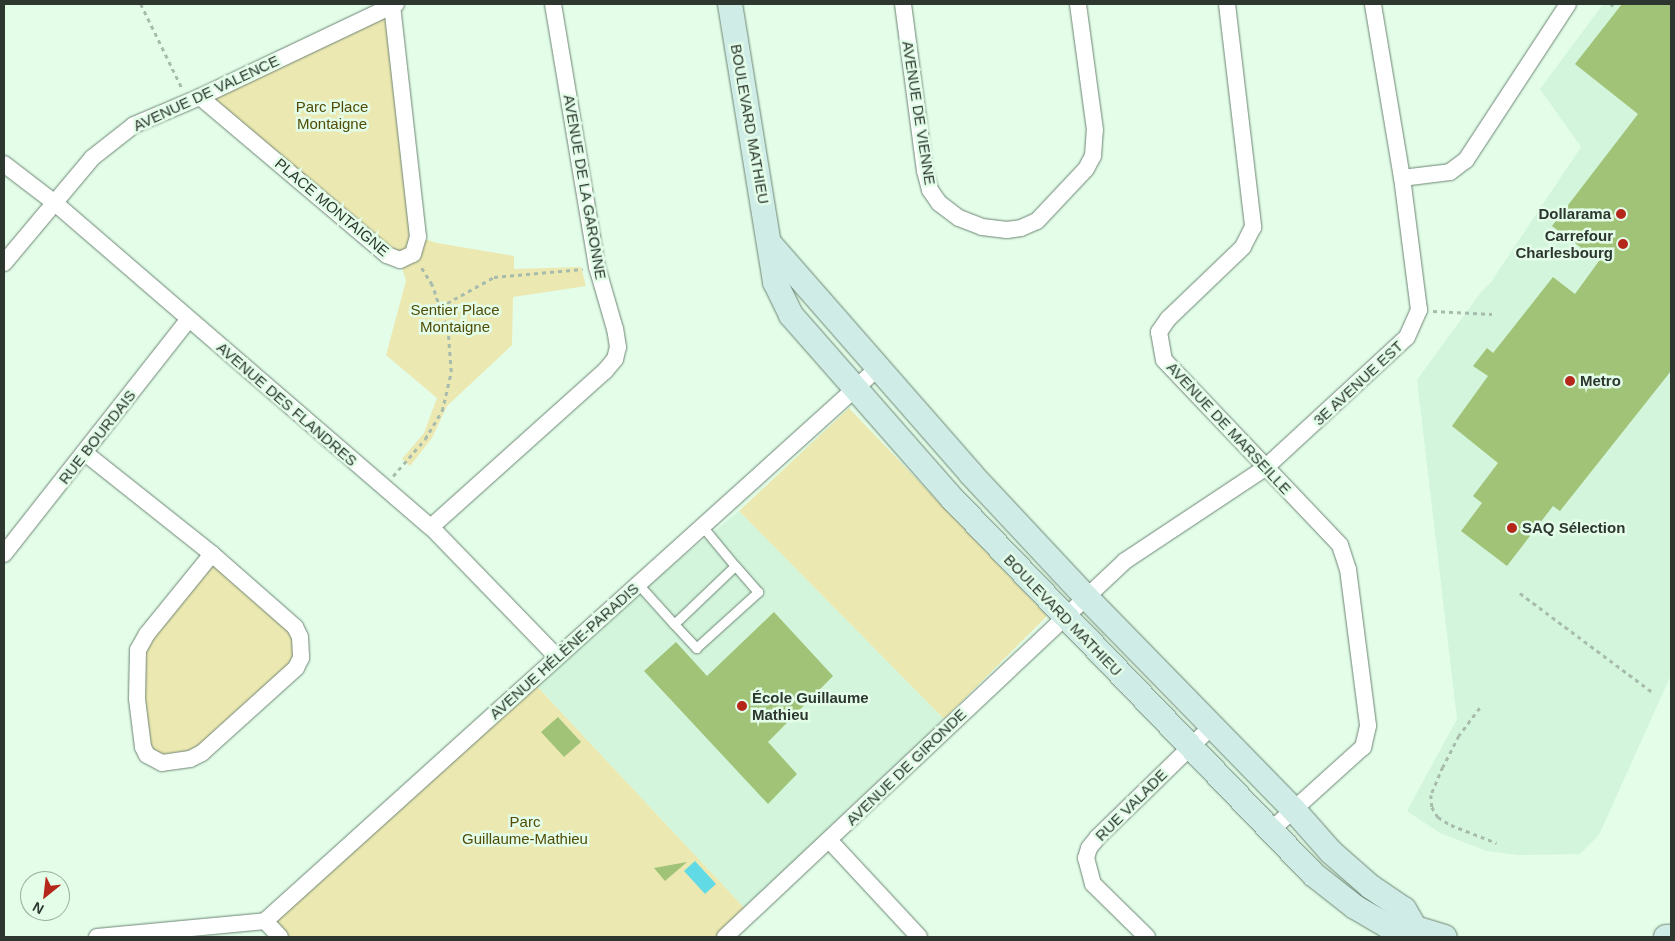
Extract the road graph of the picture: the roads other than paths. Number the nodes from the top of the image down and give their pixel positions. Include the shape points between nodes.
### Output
1 (394, 4) edge
2 (553, 4) edge
3 (730, 4) edge
4 (903, 4) edge
5 (1078, 4) edge
6 (1227, 4) edge
7 (1373, 4) edge
8 (1568, 4) edge
9 (195, 99) junction
10 (4, 164) edge
11 (1402, 178) junction
12 (55, 203) junction
13 (770, 244) junction
14 (4, 263) edge
15 (188, 320) junction
16 (879, 367) junction
17 (854, 389) junction
18 (85, 453) junction
19 (1265, 468) junction
20 (702, 526) junction
21 (431, 527) junction
22 (4, 554) edge
23 (212, 554) junction
24 (735, 566) junction
25 (638, 584) junction
26 (1086, 597) junction
27 (1064, 616) junction
28 (674, 624) junction
29 (557, 657) junction
30 (1212, 726) junction
31 (1191, 746) junction
32 (1292, 809) junction
33 (1271, 830) junction
34 (829, 840) junction
35 (265, 921) junction
36 (1413, 932) edge
37 (97, 937) edge
38 (280, 937) edge
39 (725, 937) edge
40 (919, 937) edge
41 (1147, 937) edge
42 (1444, 937) edge
43 (1666, 937) edge
44 (1671, 937) edge

1 - 9 street, AVENUE DE VALENCE
1 - 9 street, PLACE MONTAIGNE via 418,237 413,254 400,260 387,256
2 - 21 street, AVENUE DE LA GARONNE via 597,267 618,347 615,359 605,371
3 - 13 street, BOULEVARD MATHIEU
4 - 5 street, AVENUE DE VIENNE via 930,190 939,203 960,218 982,227 1008,230 1037,220 1086,169 1093,156 1096,130
6 - 19 street, AVENUE DE MARSEILLE via 1253,227 1243,247 1168,319 1159,332 1164,360
7 - 11 street
8 - 11 street via 1466,160 1450,172
9 - 12 street, AVENUE DE VALENCE via 134,125 92,158
10 - 12 street, AVENUE DES FLANDRES
11 - 19 street, 3E AVENUE EST via 1419,310 1407,337
12 - 14 street, AVENUE DE VALENCE
12 - 15 street, AVENUE DES FLANDRES
13 - 16 street, BOULEVARD MATHIEU
13 - 17 street, BOULEVARD MATHIEU via 775,282 791,314
15 - 18 street, RUE BOURDAIS
15 - 21 street, AVENUE DES FLANDRES
16 - 17 street, AVENUE HÉLÈNE-PARADIS
16 - 26 street, BOULEVARD MATHIEU via 971,474
17 - 20 street, AVENUE HÉLÈNE-PARADIS
17 - 27 street, BOULEVARD MATHIEU
18 - 22 street, RUE BOURDAIS
18 - 23 street
19 - 26 street, 3E AVENUE EST via 1125,561
19 - 32 street, AVENUE DE MARSEILLE via 1340,546 1348,569 1368,726 1363,747
20 - 24 lane
20 - 25 street, AVENUE HÉLÈNE-PARADIS
21 - 29 street, AVENUE DES FLANDRES
23 - 23 street via 295,627 300,637 301,658 296,668 202,753 190,759 162,763 146,755 143,747 137,699 138,650 147,634
24 - 28 lane
24 - 28 lane via 758,592 696,648
25 - 28 lane
25 - 29 street, AVENUE HÉLÈNE-PARADIS
26 - 27 street, AVENUE DE GIRONDE
26 - 30 street, BOULEVARD MATHIEU
27 - 31 street, BOULEVARD MATHIEU
27 - 34 street, AVENUE DE GIRONDE
29 - 35 street, AVENUE HÉLÈNE-PARADIS
30 - 31 street, RUE VALADE
30 - 32 street, BOULEVARD MATHIEU
31 - 33 street, BOULEVARD MATHIEU
31 - 41 street, RUE VALADE via 1098,837 1086,858 1093,884
32 - 33 street, AVENUE DE MARSEILLE
32 - 36 street, BOULEVARD MATHIEU via 1331,852 1371,887 1404,910
33 - 36 street, BOULEVARD MATHIEU via 1313,874 1355,907 1391,928
34 - 39 street, AVENUE DE GIRONDE
34 - 40 street
35 - 37 street
35 - 38 street
36 - 42 street, BOULEVARD MATHIEU
43 - 44 street

